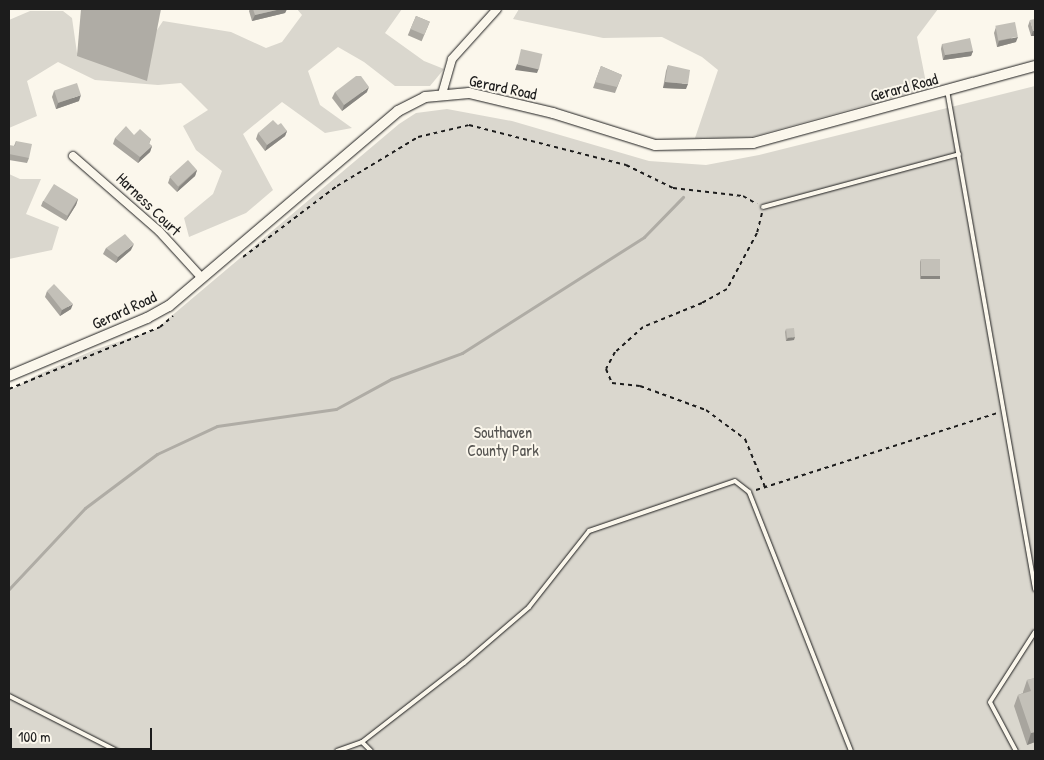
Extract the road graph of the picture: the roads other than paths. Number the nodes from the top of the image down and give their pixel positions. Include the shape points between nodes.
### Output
1 (497, 9) edge
2 (1035, 66) edge
3 (947, 90) junction
4 (442, 94) junction
5 (959, 154) junction
6 (73, 156) dead end
7 (763, 208) road end
8 (201, 276) junction
9 (9, 376) edge
10 (1035, 589) edge
11 (1035, 632) edge
12 (9, 696) edge
13 (362, 742) junction
14 (117, 751) edge
15 (337, 751) edge
16 (371, 751) edge
17 (851, 751) edge
18 (1016, 751) edge

1 - 4 street via 456,53
2 - 3 street, Gerard Road
3 - 4 street, Gerard Road via 753,143 655,145 553,113 468,93
3 - 5 lane
4 - 8 street, Gerard Road via 411,102 398,111
5 - 7 lane
5 - 10 lane
6 - 8 street, Harness Court via 159,231
8 - 9 street, Gerard Road via 157,314
11 - 18 lane via 990,702
12 - 14 lane
13 - 15 lane
13 - 16 lane
13 - 17 lane via 464,663 529,607 589,531 735,481 749,492

